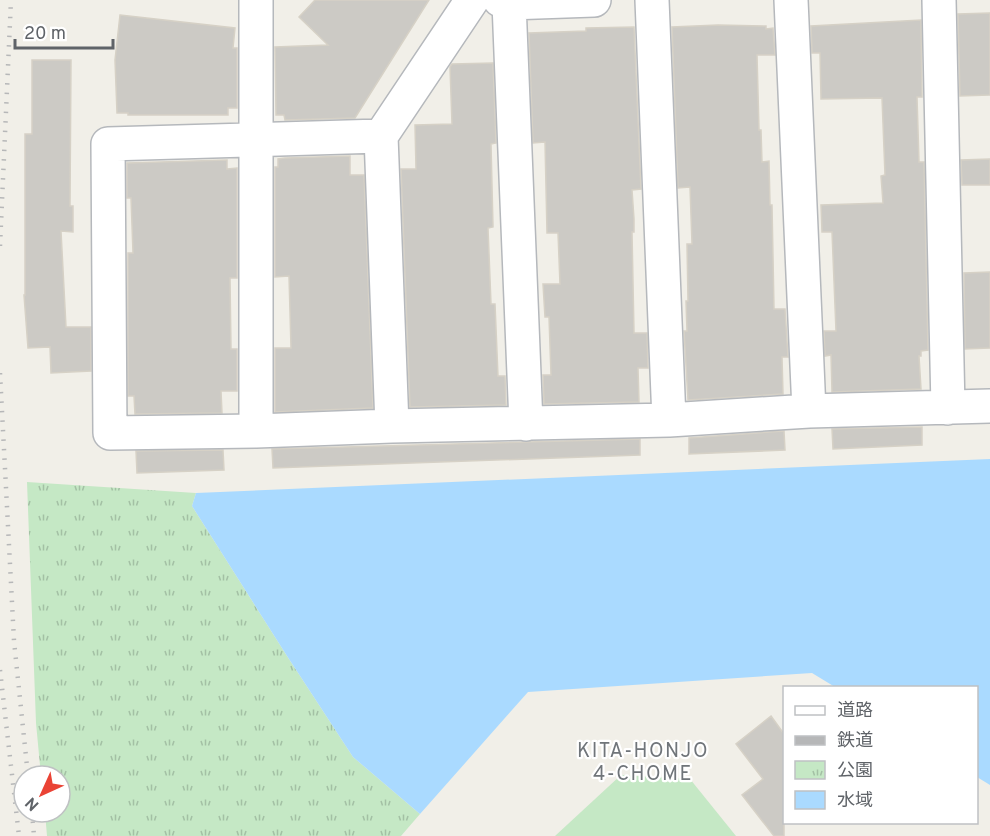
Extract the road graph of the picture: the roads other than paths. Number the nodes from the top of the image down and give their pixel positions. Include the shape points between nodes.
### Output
1 (255, 0) edge
2 (472, 0) edge
3 (594, 0) edge
4 (652, 0) edge
5 (791, 0) edge
6 (939, 0) edge
7 (504, 2) edge
8 (381, 136) junction
9 (255, 140) junction
10 (990, 406) edge
11 (948, 408) junction
12 (809, 411) junction
13 (669, 420) junction
14 (526, 424) junction
15 (392, 426) junction
16 (256, 431) junction

1 - 9 street
2 - 8 street
3 - 7 street
4 - 13 street
5 - 12 street
6 - 11 street
7 - 14 street
8 - 9 street
8 - 15 street
9 - 16 street
9 - 16 street via 108,144 108,156 110,433
10 - 11 street
11 - 12 street
12 - 13 street
13 - 14 street
14 - 15 street
15 - 16 street

